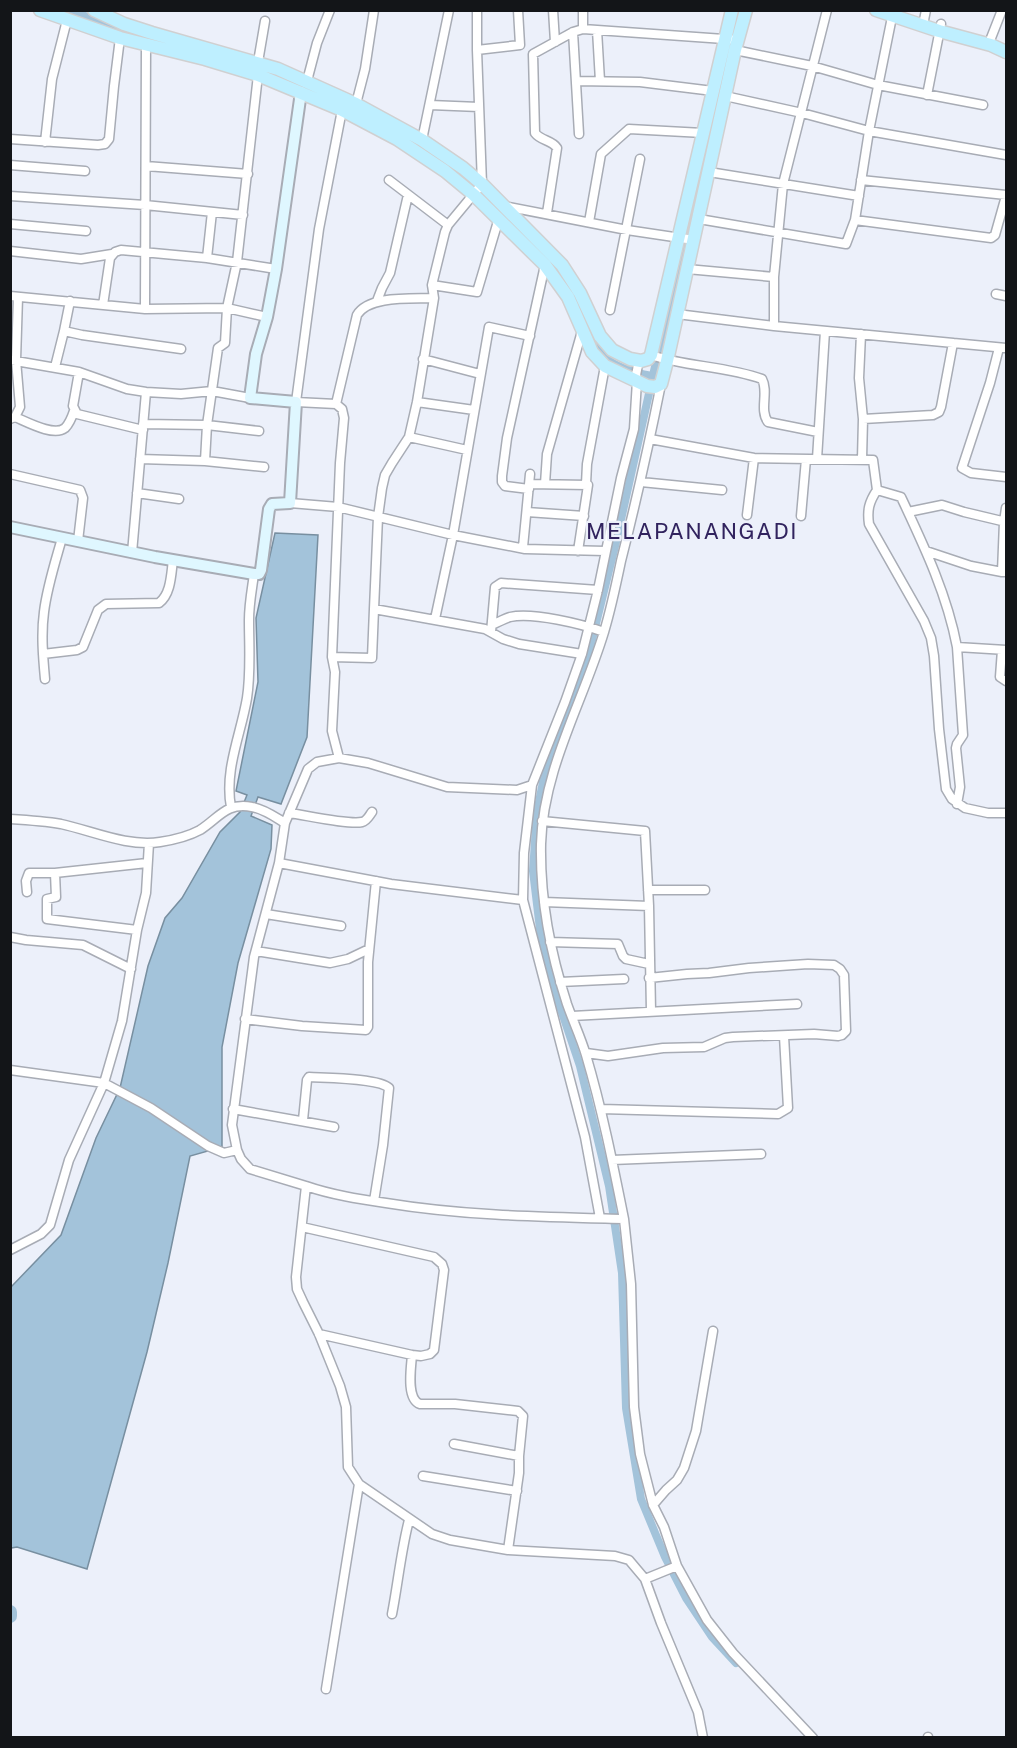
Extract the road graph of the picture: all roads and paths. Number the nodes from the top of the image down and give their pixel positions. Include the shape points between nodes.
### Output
1 (40, 10) edge
2 (94, 10) edge
3 (330, 10) edge
4 (375, 10) edge
5 (449, 10) edge
6 (477, 10) edge
7 (518, 10) edge
8 (553, 10) edge
9 (583, 10) edge
10 (732, 10) edge
11 (746, 10) edge
12 (827, 10) edge
13 (876, 10) edge
14 (1002, 10) edge
15 (893, 14) edge
16 (925, 15) edge
17 (68, 20) junction
18 (265, 21) dead end
19 (940, 28) junction
20 (583, 29) junction
21 (597, 30) junction
22 (573, 32) junction
23 (120, 38) junction
24 (991, 38) junction
25 (733, 41) junction
26 (555, 42) junction
27 (146, 45) junction
28 (1006, 46) edge
29 (477, 50) junction
30 (1006, 52) edge
31 (812, 66) junction
32 (258, 68) junction
33 (576, 81) junction
34 (600, 81) junction
35 (878, 85) junction
36 (304, 86) junction
37 (713, 91) junction
38 (927, 95) junction
39 (725, 96) junction
40 (356, 104) junction
41 (429, 105) junction
42 (983, 105) dead end
43 (478, 107) junction
44 (342, 110) junction
45 (802, 113) junction
46 (869, 131) junction
47 (703, 133) junction
48 (579, 134) dead end
49 (10, 139) edge
50 (422, 140) junction
51 (45, 142) junction
52 (1006, 155) edge
53 (640, 159) dead end
54 (10, 165) edge
55 (146, 166) junction
56 (85, 171) dead end
57 (710, 172) junction
58 (248, 174) junction
59 (389, 180) dead end
60 (861, 180) junction
61 (783, 184) junction
62 (478, 189) junction
63 (408, 195) junction
64 (1006, 195) edge
65 (10, 196) edge
66 (859, 196) junction
67 (146, 205) junction
68 (504, 206) junction
69 (212, 212) junction
70 (547, 213) junction
71 (243, 215) junction
72 (499, 218) junction
73 (699, 219) junction
74 (855, 220) junction
75 (588, 222) junction
76 (10, 224) edge
77 (448, 225) junction
78 (627, 230) junction
79 (86, 231) dead end
80 (778, 232) junction
81 (686, 239) junction
82 (10, 251) edge
83 (146, 251) junction
84 (112, 254) junction
85 (207, 258) junction
86 (237, 262) junction
87 (545, 265) junction
88 (276, 269) junction
89 (687, 269) junction
90 (774, 277) junction
91 (432, 285) junction
92 (996, 294) dead end
93 (14, 296) edge
94 (1006, 296) edge
95 (434, 298) junction
96 (70, 301) junction
97 (377, 302) junction
98 (103, 305) junction
99 (227, 308) junction
100 (145, 309) junction
101 (610, 310) dead end
102 (677, 314) junction
103 (267, 317) junction
104 (774, 326) junction
105 (64, 331) junction
106 (582, 331) junction
107 (825, 331) junction
108 (861, 334) junction
109 (530, 336) junction
110 (953, 343) junction
111 (1003, 348) edge
112 (181, 349) dead end
113 (423, 359) junction
114 (13, 360) edge
115 (605, 366) junction
116 (55, 367) junction
117 (650, 370) junction
118 (79, 372) junction
119 (480, 374) junction
120 (212, 391) junction
121 (146, 392) junction
122 (250, 398) junction
123 (296, 402) junction
124 (417, 402) junction
125 (336, 404) junction
126 (474, 410) junction
127 (74, 411) junction
128 (13, 418) edge
129 (863, 419) junction
130 (207, 425) junction
131 (143, 427) junction
132 (259, 431) dead end
133 (818, 432) junction
134 (409, 437) junction
135 (650, 439) junction
136 (467, 450) junction
137 (754, 458) junction
138 (140, 459) junction
139 (806, 459) junction
140 (817, 459) junction
141 (862, 459) junction
142 (205, 461) junction
143 (264, 467) dead end
144 (10, 474) edge
145 (530, 474) dead end
146 (1006, 477) edge
147 (641, 482) junction
148 (545, 484) junction
149 (586, 484) junction
150 (529, 487) junction
151 (722, 490) dead end
152 (877, 490) junction
153 (137, 493) junction
154 (179, 499) dead end
155 (291, 502) junction
156 (338, 507) junction
157 (1006, 508) edge
158 (527, 512) junction
159 (908, 512) junction
160 (747, 515) dead end
161 (584, 516) junction
162 (801, 516) dead end
163 (378, 517) junction
164 (1005, 522) edge
165 (10, 528) edge
166 (453, 535) junction
167 (62, 538) junction
168 (78, 542) junction
169 (525, 549) junction
170 (578, 551) junction
171 (605, 551) junction
172 (926, 551) junction
173 (132, 553) junction
174 (173, 560) junction
175 (1004, 572) edge
176 (254, 574) junction
177 (598, 590) junction
178 (374, 609) junction
179 (435, 619) junction
180 (589, 626) junction
181 (492, 628) junction
182 (602, 631) junction
183 (957, 647) junction
184 (1004, 650) edge
185 (43, 654) junction
186 (582, 654) junction
187 (332, 657) junction
188 (45, 679) dead end
189 (1006, 681) edge
190 (339, 758) junction
191 (532, 785) junction
192 (957, 804) junction
193 (231, 807) junction
194 (372, 812) dead end
195 (289, 813) junction
196 (1006, 813) edge
197 (10, 819) edge
198 (542, 821) junction
199 (285, 823) junction
200 (149, 843) junction
201 (147, 863) junction
202 (279, 863) junction
203 (55, 873) junction
204 (376, 881) junction
205 (648, 890) junction
206 (705, 890) dead end
207 (27, 892) dead end
208 (523, 900) junction
209 (544, 902) junction
210 (649, 906) junction
211 (266, 914) junction
212 (341, 926) dead end
213 (137, 930) junction
214 (10, 937) edge
215 (550, 942) junction
216 (369, 949) junction
217 (256, 951) junction
218 (649, 964) junction
219 (131, 969) junction
220 (649, 978) junction
221 (624, 979) dead end
222 (560, 982) junction
223 (797, 1004) dead end
224 (651, 1011) junction
225 (572, 1016) junction
226 (245, 1019) junction
227 (784, 1036) junction
228 (586, 1053) junction
229 (10, 1070) edge
230 (104, 1083) junction
231 (601, 1108) junction
232 (233, 1109) junction
233 (303, 1120) junction
234 (334, 1127) dead end
235 (237, 1150) junction
236 (761, 1154) dead end
237 (612, 1160) junction
238 (306, 1186) junction
239 (374, 1201) junction
240 (603, 1218) junction
241 (624, 1219) junction
242 (302, 1227) junction
243 (10, 1250) edge
244 (713, 1331) dead end
245 (319, 1334) junction
246 (412, 1354) junction
247 (454, 1444) dead end
248 (519, 1456) junction
249 (423, 1476) dead end
250 (359, 1484) junction
251 (517, 1491) junction
252 (653, 1505) junction
253 (409, 1520) junction
254 (508, 1550) junction
255 (674, 1568) junction
256 (645, 1579) junction
257 (392, 1614) dead end
258 (326, 1689) dead end
259 (704, 1737) edge
260 (813, 1737) edge

1 - 17 main road
2 - 32 main road via 124,24
3 - 36 street
4 - 40 street
5 - 41 street
6 - 29 street
7 - 29 street via 520,45
8 - 26 street
9 - 20 street
10 - 25 main road
11 - 25 main road
12 - 31 street
13 - 15 main road
14 - 24 street
15 - 16 main road
15 - 19 main road
15 - 35 street
16 - 19 main road
17 - 23 main road
17 - 51 street via 52,79
18 - 32 street
19 - 24 main road
19 - 30 main road
19 - 38 street
20 - 21 street
20 - 22 street
21 - 25 street
21 - 34 street
22 - 26 street
22 - 33 street
23 - 27 main road
23 - 51 street via 109,139 98,145
24 - 28 main road
25 - 31 street
25 - 37 main road
25 - 39 main road
26 - 70 street via 533,54 536,133 557,148
27 - 32 main road
27 - 55 street
29 - 43 street
31 - 35 street
31 - 45 street
32 - 36 main road
32 - 58 street
33 - 34 street
33 - 48 street
34 - 37 street
35 - 38 street
35 - 46 street
36 - 40 main road
36 - 44 main road
36 - 88 main road
37 - 47 main road
38 - 42 street
39 - 45 street
39 - 57 main road
40 - 50 main road
41 - 43 street
41 - 50 street
43 - 62 street
44 - 62 main road
44 - 123 street via 319,229
45 - 46 street
45 - 61 street
46 - 52 street
46 - 60 street
47 - 75 street via 629,129 601,154
47 - 81 main road
49 - 51 street
50 - 62 main road via 463,168
53 - 78 street
54 - 56 street
55 - 58 street
55 - 67 street
57 - 61 street
57 - 73 main road
58 - 71 street
59 - 63 street
60 - 64 street
60 - 66 street
61 - 66 street
61 - 80 street
62 - 68 main road
62 - 72 main road
62 - 77 street
63 - 77 street
63 - 97 street via 390,273
64 - 74 street via 991,238
65 - 67 street
66 - 74 street
67 - 69 street
67 - 83 street
68 - 70 street
68 - 117 main road via 562,265 600,336 612,350
69 - 71 street
69 - 85 street
70 - 75 street
71 - 86 street
72 - 87 main road
72 - 91 street via 477,292
73 - 80 street
73 - 81 main road
74 - 80 street via 846,244
75 - 78 street
76 - 79 street
77 - 91 street
78 - 81 street
78 - 101 street
80 - 90 street
81 - 89 main road
81 - 117 main road
82 - 84 street via 81,259
83 - 84 street via 121,250
83 - 85 street
83 - 100 street
84 - 98 street
85 - 86 street
86 - 88 street
86 - 99 street
87 - 106 main road via 568,297
87 - 109 street
88 - 103 main road
89 - 90 street
89 - 102 main road
90 - 104 street
91 - 95 street
92 - 94 street
93 - 96 street
93 - 114 street
95 - 97 street
95 - 113 street
96 - 98 street
96 - 105 street
97 - 125 street via 357,315
98 - 100 street
99 - 100 street
99 - 103 street
99 - 120 street via 225,343 218,348
102 - 104 street
102 - 117 main road
103 - 122 main road via 256,354
104 - 107 street
105 - 112 street
105 - 116 street
106 - 115 main road via 592,352
106 - 148 street via 547,454
107 - 108 street
107 - 133 street
108 - 110 street
108 - 129 street via 859,378
109 - 119 street via 489,327
109 - 150 street via 502,476 505,486
110 - 111 street
110 - 129 street via 939,412
111 - 146 street via 962,468 971,473
113 - 119 street
113 - 124 street
114 - 116 street
114 - 128 street via 20,407
115 - 117 main road
115 - 149 street
116 - 118 street
117 - 133 street via 748,374 762,379 768,422
117 - 135 street
117 - 171 street
118 - 121 street
118 - 127 street
119 - 126 street
120 - 121 street
120 - 122 street
120 - 130 street
121 - 131 street
122 - 123 main road
123 - 125 street
123 - 155 main road
124 - 126 street
124 - 134 street
125 - 156 street via 344,418
126 - 136 street
127 - 128 street via 64,429 57,432
127 - 131 street via 87,418
129 - 141 street
130 - 131 street
130 - 132 street
130 - 142 street
131 - 138 street
133 - 140 street
134 - 136 street
134 - 163 street via 385,475
135 - 137 street
135 - 147 street
136 - 166 street
137 - 139 street
137 - 160 street
138 - 142 street
138 - 153 street
139 - 140 street
139 - 162 street
140 - 141 street
141 - 152 street via 873,460
142 - 143 street
144 - 168 street via 80,490 83,498
145 - 150 street
147 - 151 street
147 - 182 street
148 - 149 street
148 - 150 street
149 - 161 street
150 - 158 street
152 - 159 street via 901,497
152 - 192 street via 870,500 868,524 931,638 946,789
153 - 154 street
153 - 173 street
155 - 156 street
155 - 176 main road via 272,504 269,509 261,570
156 - 163 street
156 - 187 street
157 - 164 street
158 - 161 street
158 - 169 street
159 - 164 street via 942,505
159 - 172 street
161 - 170 street
163 - 166 street
163 - 178 street
164 - 175 street
165 - 167 main road
166 - 169 street
166 - 179 street
167 - 168 main road
167 - 185 street via 45,606
168 - 173 main road
169 - 170 street
170 - 171 street
171 - 177 street
172 - 175 street
172 - 183 street via 952,618
173 - 174 main road
174 - 176 main road
174 - 185 street via 168,591 159,603 106,604 98,610 83,647
176 - 193 street via 247,698 230,777
177 - 180 street
177 - 181 street via 501,583 495,587
178 - 179 street
178 - 187 street via 372,658
179 - 181 street
180 - 181 street via 528,616 512,617
180 - 182 street
180 - 186 street
181 - 186 street via 503,639 519,644
182 - 198 street via 551,778
183 - 184 street
183 - 192 street via 963,735 956,748 960,786
184 - 189 street via 999,673
185 - 188 street
186 - 191 street
187 - 190 street via 332,731
190 - 191 street via 447,787 517,790
190 - 195 street via 317,762 308,769
191 - 208 street
192 - 196 street via 988,813
193 - 199 street via 252,807
193 - 200 street via 198,831
194 - 195 street via 367,820 352,823
195 - 199 street
197 - 200 street via 60,824
198 - 205 street via 643,830
198 - 209 street
199 - 202 street
200 - 201 street
201 - 203 street
201 - 213 street via 146,893
202 - 204 street
202 - 211 street
203 - 207 street via 29,873
203 - 213 street via 56,897 46,901 47,919
204 - 208 street
204 - 216 street
205 - 206 street
205 - 210 street
208 - 240 street
209 - 210 street
209 - 215 street
210 - 218 street
211 - 212 street
211 - 217 street
213 - 219 street
214 - 219 street via 83,945
215 - 218 street via 618,944 626,959
215 - 222 street
216 - 217 street via 330,963
216 - 226 street via 366,1030
217 - 226 street
218 - 220 street
219 - 230 street via 122,1021
220 - 224 street
220 - 227 street via 808,964 834,965 840,969 845,985 844,1034
221 - 222 street
222 - 225 street
223 - 224 street
224 - 225 street
225 - 228 street
226 - 232 street
227 - 228 street via 725,1038 699,1048 663,1048 608,1056
227 - 231 street via 788,1108 778,1114
228 - 231 street
229 - 230 street
230 - 235 street via 212,1148 224,1153
230 - 243 street via 69,1160 50,1225
231 - 237 street
232 - 233 street
232 - 235 street
233 - 234 street
233 - 239 street via 309,1077 365,1081 389,1088
235 - 238 street via 250,1169
236 - 237 street
237 - 241 street
238 - 239 street
238 - 242 street
239 - 240 street via 458,1213
240 - 241 street
241 - 252 street via 631,1284 636,1419
242 - 245 street via 297,1289
242 - 246 street via 434,1257 442,1264 434,1350 421,1356
244 - 252 street via 696,1431 684,1468
245 - 246 street
245 - 250 street via 346,1407 348,1467
246 - 248 street via 413,1401 522,1413
247 - 248 street
248 - 251 street
249 - 251 street
250 - 253 street
250 - 258 street
251 - 254 street
252 - 255 street via 664,1527
253 - 254 street via 450,1540
253 - 257 street
254 - 256 street via 615,1556 630,1560
255 - 256 street
255 - 260 street via 733,1653
256 - 259 street via 698,1712

